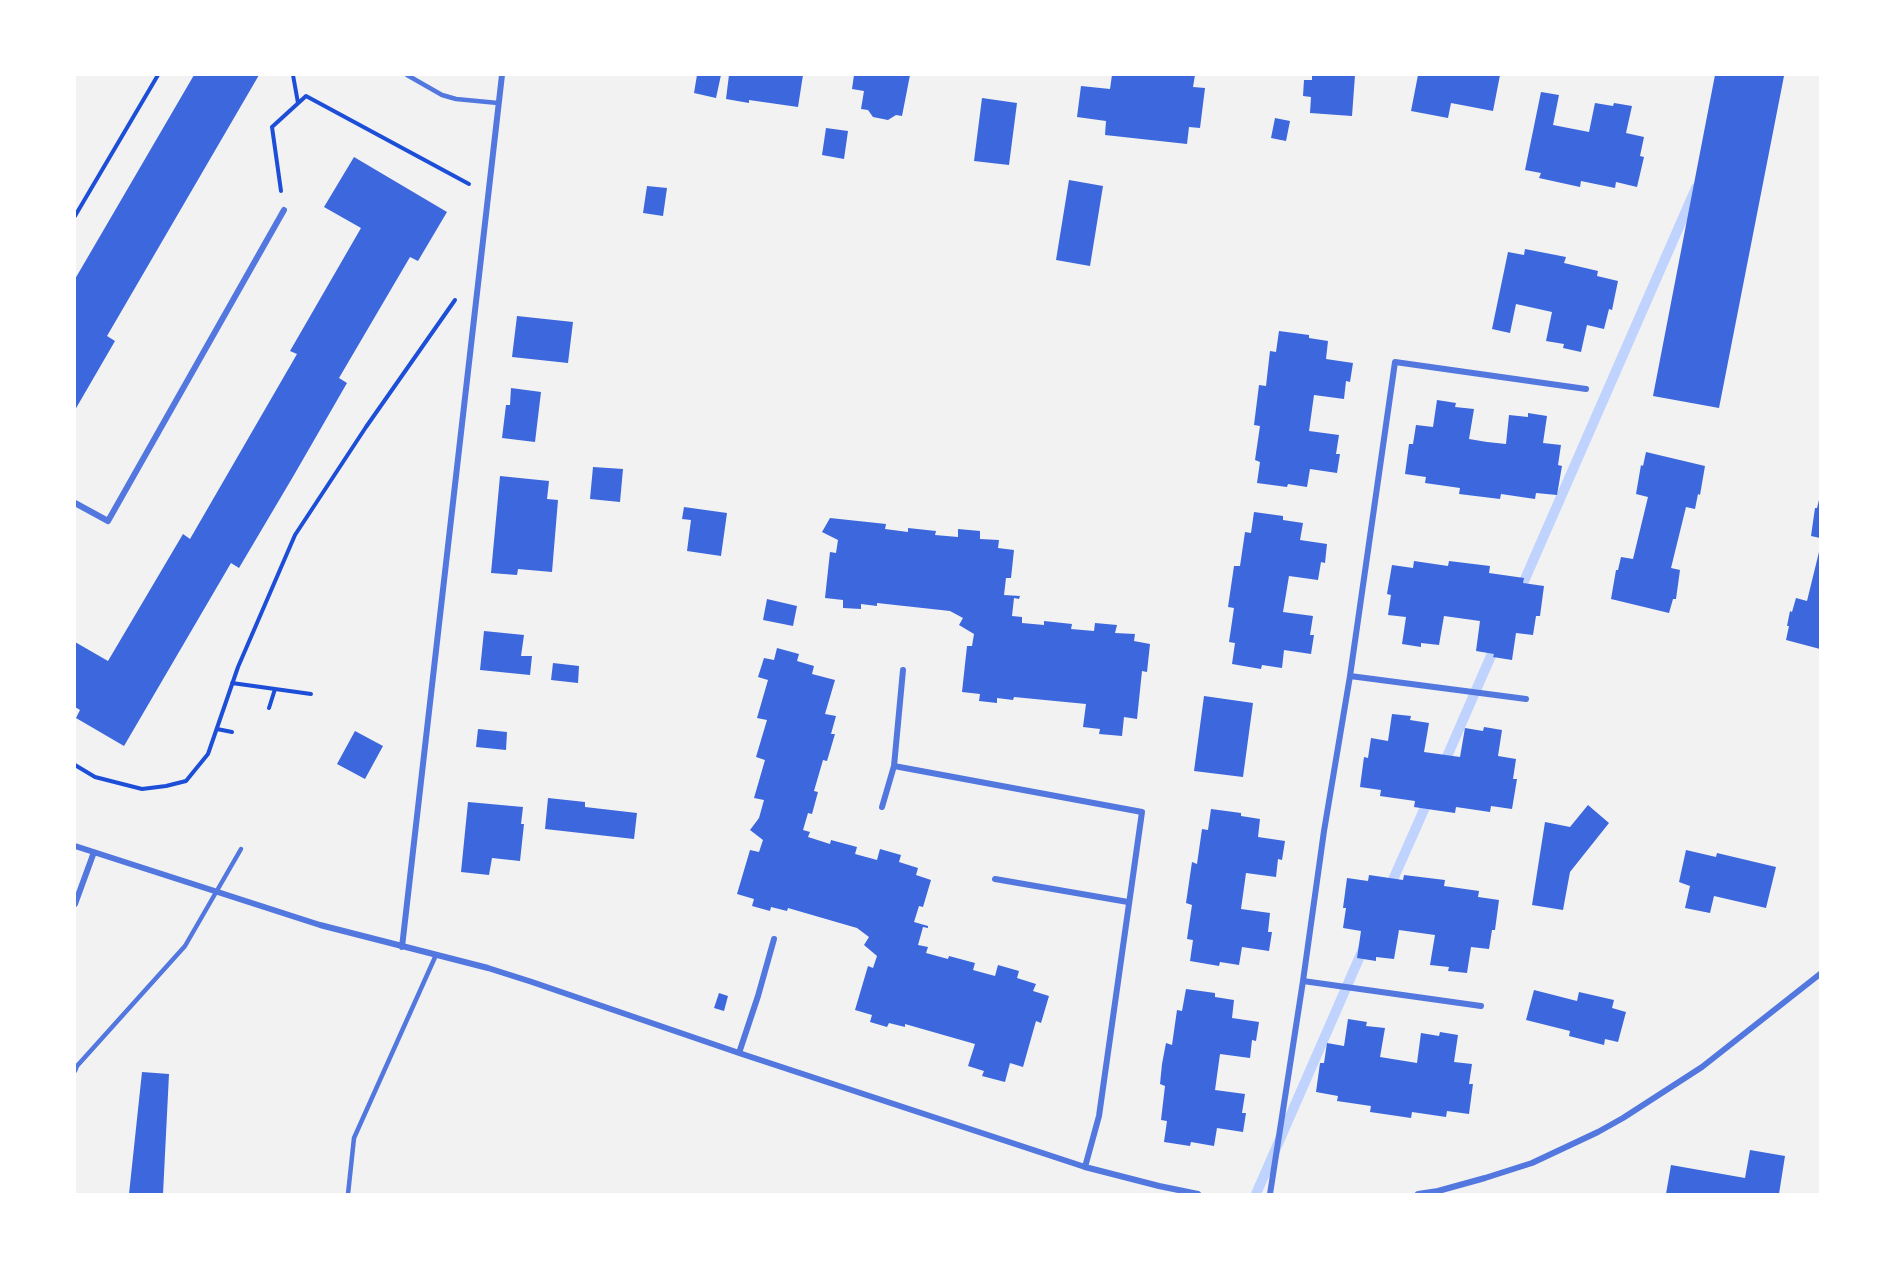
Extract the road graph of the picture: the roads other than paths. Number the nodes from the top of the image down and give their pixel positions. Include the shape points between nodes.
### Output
1 (407, 75) edge
2 (502, 75) edge
3 (498, 104) junction
4 (284, 210) road end
5 (1586, 389) dead end
6 (75, 503) edge
7 (903, 670) dead end
8 (1350, 676) junction
9 (1526, 699) dead end
10 (894, 766) junction
11 (882, 807) dead end
12 (75, 846) edge
13 (241, 849) dead end
14 (94, 852) junction
15 (995, 879) dead end
16 (217, 892) junction
17 (1128, 902) junction
18 (75, 904) edge
19 (774, 939) dead end
20 (402, 947) junction
21 (436, 955) junction
22 (1820, 974) edge
23 (1304, 981) junction
24 (1481, 1006) dead end
25 (739, 1053) junction
26 (75, 1071) edge
27 (1085, 1167) junction
28 (348, 1194) edge
29 (1198, 1194) edge
30 (1270, 1194) edge
31 (1418, 1194) edge

1 - 3 lane via 442,95
2 - 3 street
3 - 20 street
4 - 6 street via 108,521
5 - 8 street via 1395,362
7 - 10 street
8 - 9 street
8 - 23 street
10 - 11 street
10 - 17 street via 1142,812
12 - 14 street
13 - 16 lane
14 - 16 street
14 - 18 street
15 - 17 street
16 - 20 street
16 - 26 lane via 185,946
17 - 27 street via 1099,1116
19 - 25 street
20 - 21 street
21 - 25 street via 532,982
21 - 28 lane via 354,1138
22 - 31 street via 1702,1067 1598,1132 1532,1163
23 - 24 street
23 - 30 street
25 - 27 street
27 - 29 street

